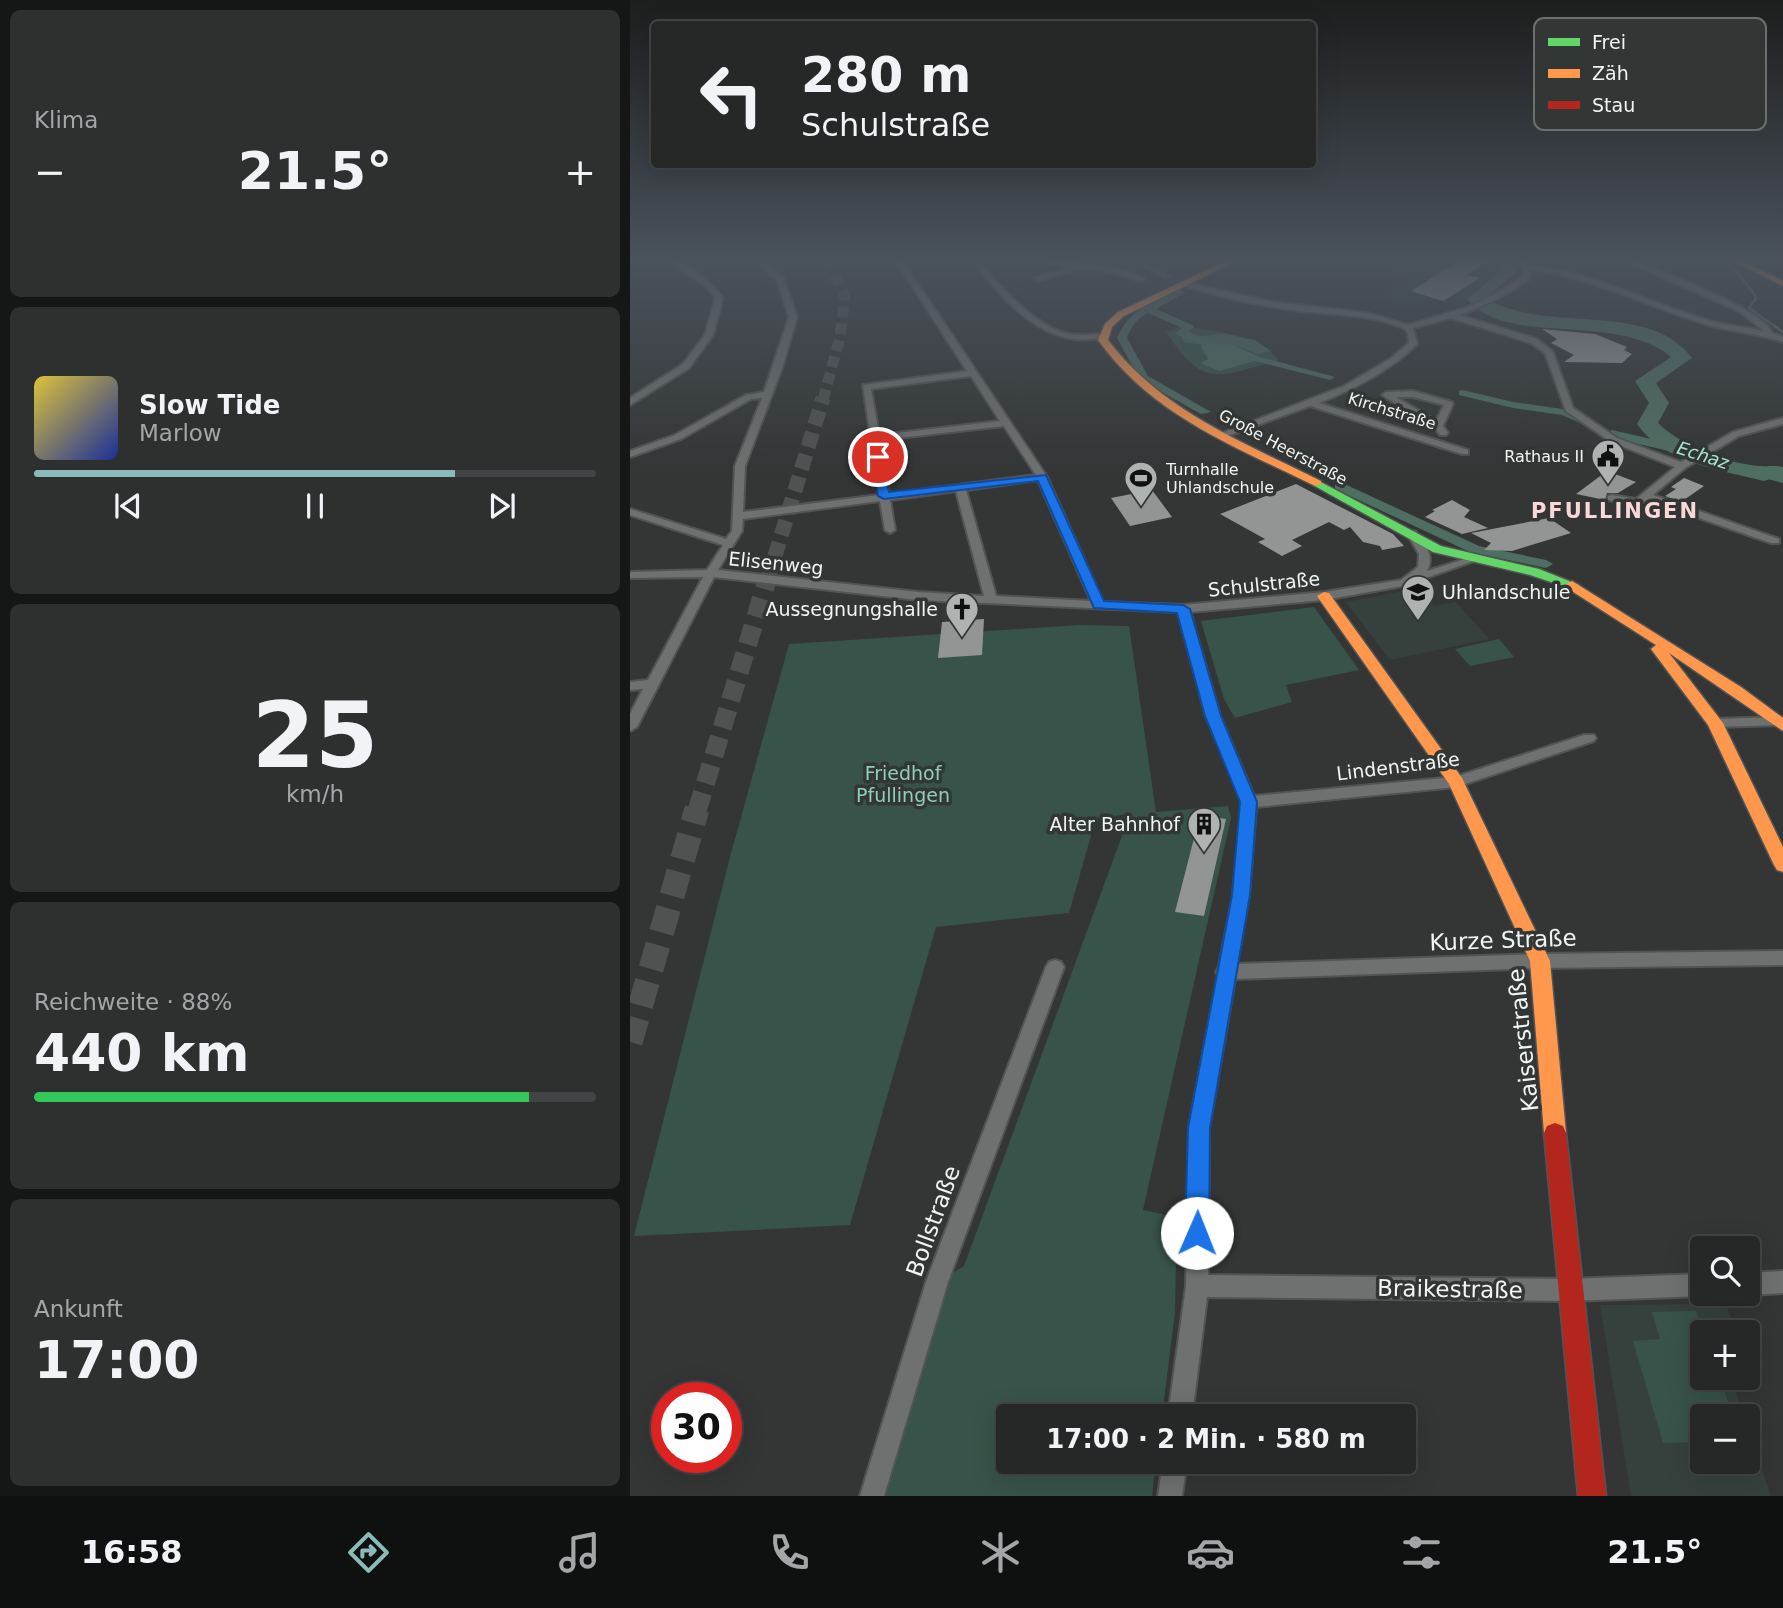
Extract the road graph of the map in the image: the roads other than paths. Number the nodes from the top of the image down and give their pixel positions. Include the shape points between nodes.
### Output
1 (710, 330) edge
2 (789, 330) edge
3 (944, 330) edge
4 (1055, 330) edge
5 (1106, 330) edge
6 (1410, 330) edge
7 (1500, 330) edge
8 (1755, 330) edge
9 (1769, 332) joint
10 (1103, 336) junction
11 (1783, 340) edge
12 (972, 373) junction
13 (768, 394) junction
14 (630, 402) edge
15 (1309, 403) junction
16 (1783, 421) edge
17 (1008, 423) junction
18 (1438, 426) junction
19 (1222, 435) junction
20 (874, 438) junction
21 (1439, 442) junction
22 (1465, 452) dead end
23 (630, 454) edge
24 (1682, 466) junction
25 (1042, 477) junction
26 (961, 489) junction
27 (884, 496) junction
28 (1612, 498) dead end
29 (1642, 505) junction
30 (630, 512) edge
31 (738, 516) junction
32 (890, 530) dead end
33 (1412, 534) junction
34 (1775, 541) dead end
35 (730, 544) junction
36 (1468, 561) junction
37 (712, 573) junction
38 (630, 575) edge
39 (1403, 583) junction
40 (918, 596) joint
41 (1324, 596) junction
42 (991, 600) junction
43 (1099, 605) junction
44 (1183, 609) junction
45 (1648, 636) junction
46 (651, 684) junction
47 (630, 686) edge
48 (1715, 723) junction
49 (1782, 723) edge
50 (630, 727) edge
51 (1589, 738) dead end
52 (1456, 782) junction
53 (1249, 802) junction
54 (1783, 864) edge
55 (1783, 958) edge
56 (1540, 961) junction
57 (1055, 967) dead end
58 (1225, 972) junction
59 (1783, 1282) edge
60 (1760, 1283) edge
61 (1690, 1285) edge
62 (1197, 1286) junction
63 (1569, 1290) junction
64 (1182, 1404) edge
65 (1173, 1474) edge
66 (873, 1496) edge
67 (1170, 1496) edge
68 (1592, 1496) edge

1 - 14 street via 686,366
2 - 13 street
3 - 12 street
4 - 10 street via 1064,335
5 - 10 main road
6 - 15 street via 1413,344 1378,372
7 - 24 street via 1549,352 1569,409 1614,440
8 - 9 street
9 - 11 street
10 - 19 main road, Große Heerstraße via 1114,360 1134,379
12 - 17 street
12 - 20 street via 866,388
13 - 23 street via 748,397 678,437
13 - 31 street via 740,466
15 - 19 street
15 - 21 street, Kirchstraße
16 - 24 street via 1736,434
17 - 20 street
17 - 25 street
18 - 18 street via 1392,401 1386,396 1413,394 1448,404
18 - 21 street via 1445,435
19 - 33 main road, Große Heerstraße
20 - 27 street
21 - 22 street, Kirchstraße
24 - 29 street
25 - 26 street
25 - 43 street
26 - 27 street
26 - 42 street
27 - 31 street
27 - 32 street
28 - 29 street
29 - 34 street
30 - 35 street
31 - 35 street
33 - 36 main road, Große Heerstraße
33 - 39 street via 1425,554 1424,568
35 - 37 street
36 - 39 street, Schulstraße
36 - 45 main road, Große Heerstraße via 1566,582 1602,600
37 - 38 street, Elisenweg
37 - 40 street, Elisenweg
37 - 46 street
39 - 41 street, Schulstraße
40 - 42 street, Schulstraße
41 - 44 street, Schulstraße
41 - 52 main road, Kaiserstraße
42 - 43 street, Schulstraße
43 - 44 street, Schulstraße
44 - 53 street via 1213,716
45 - 48 main road
45 - 49 main road
46 - 47 street
46 - 50 street
48 - 49 street
48 - 54 main road
51 - 52 street, Lindenstraße
52 - 53 street, Lindenstraße
52 - 56 main road, Kaiserstraße
53 - 58 street via 1241,895
55 - 56 street, Kurze Straße
56 - 58 street, Kurze Straße
56 - 63 main road, Kaiserstraße
57 - 66 street, Bollstraße via 937,1282
58 - 62 street via 1199,1128
59 - 60 street
61 - 63 street, Braikestraße
62 - 63 street, Braikestraße
62 - 64 street
63 - 68 main road, Kaiserstraße
65 - 67 street

